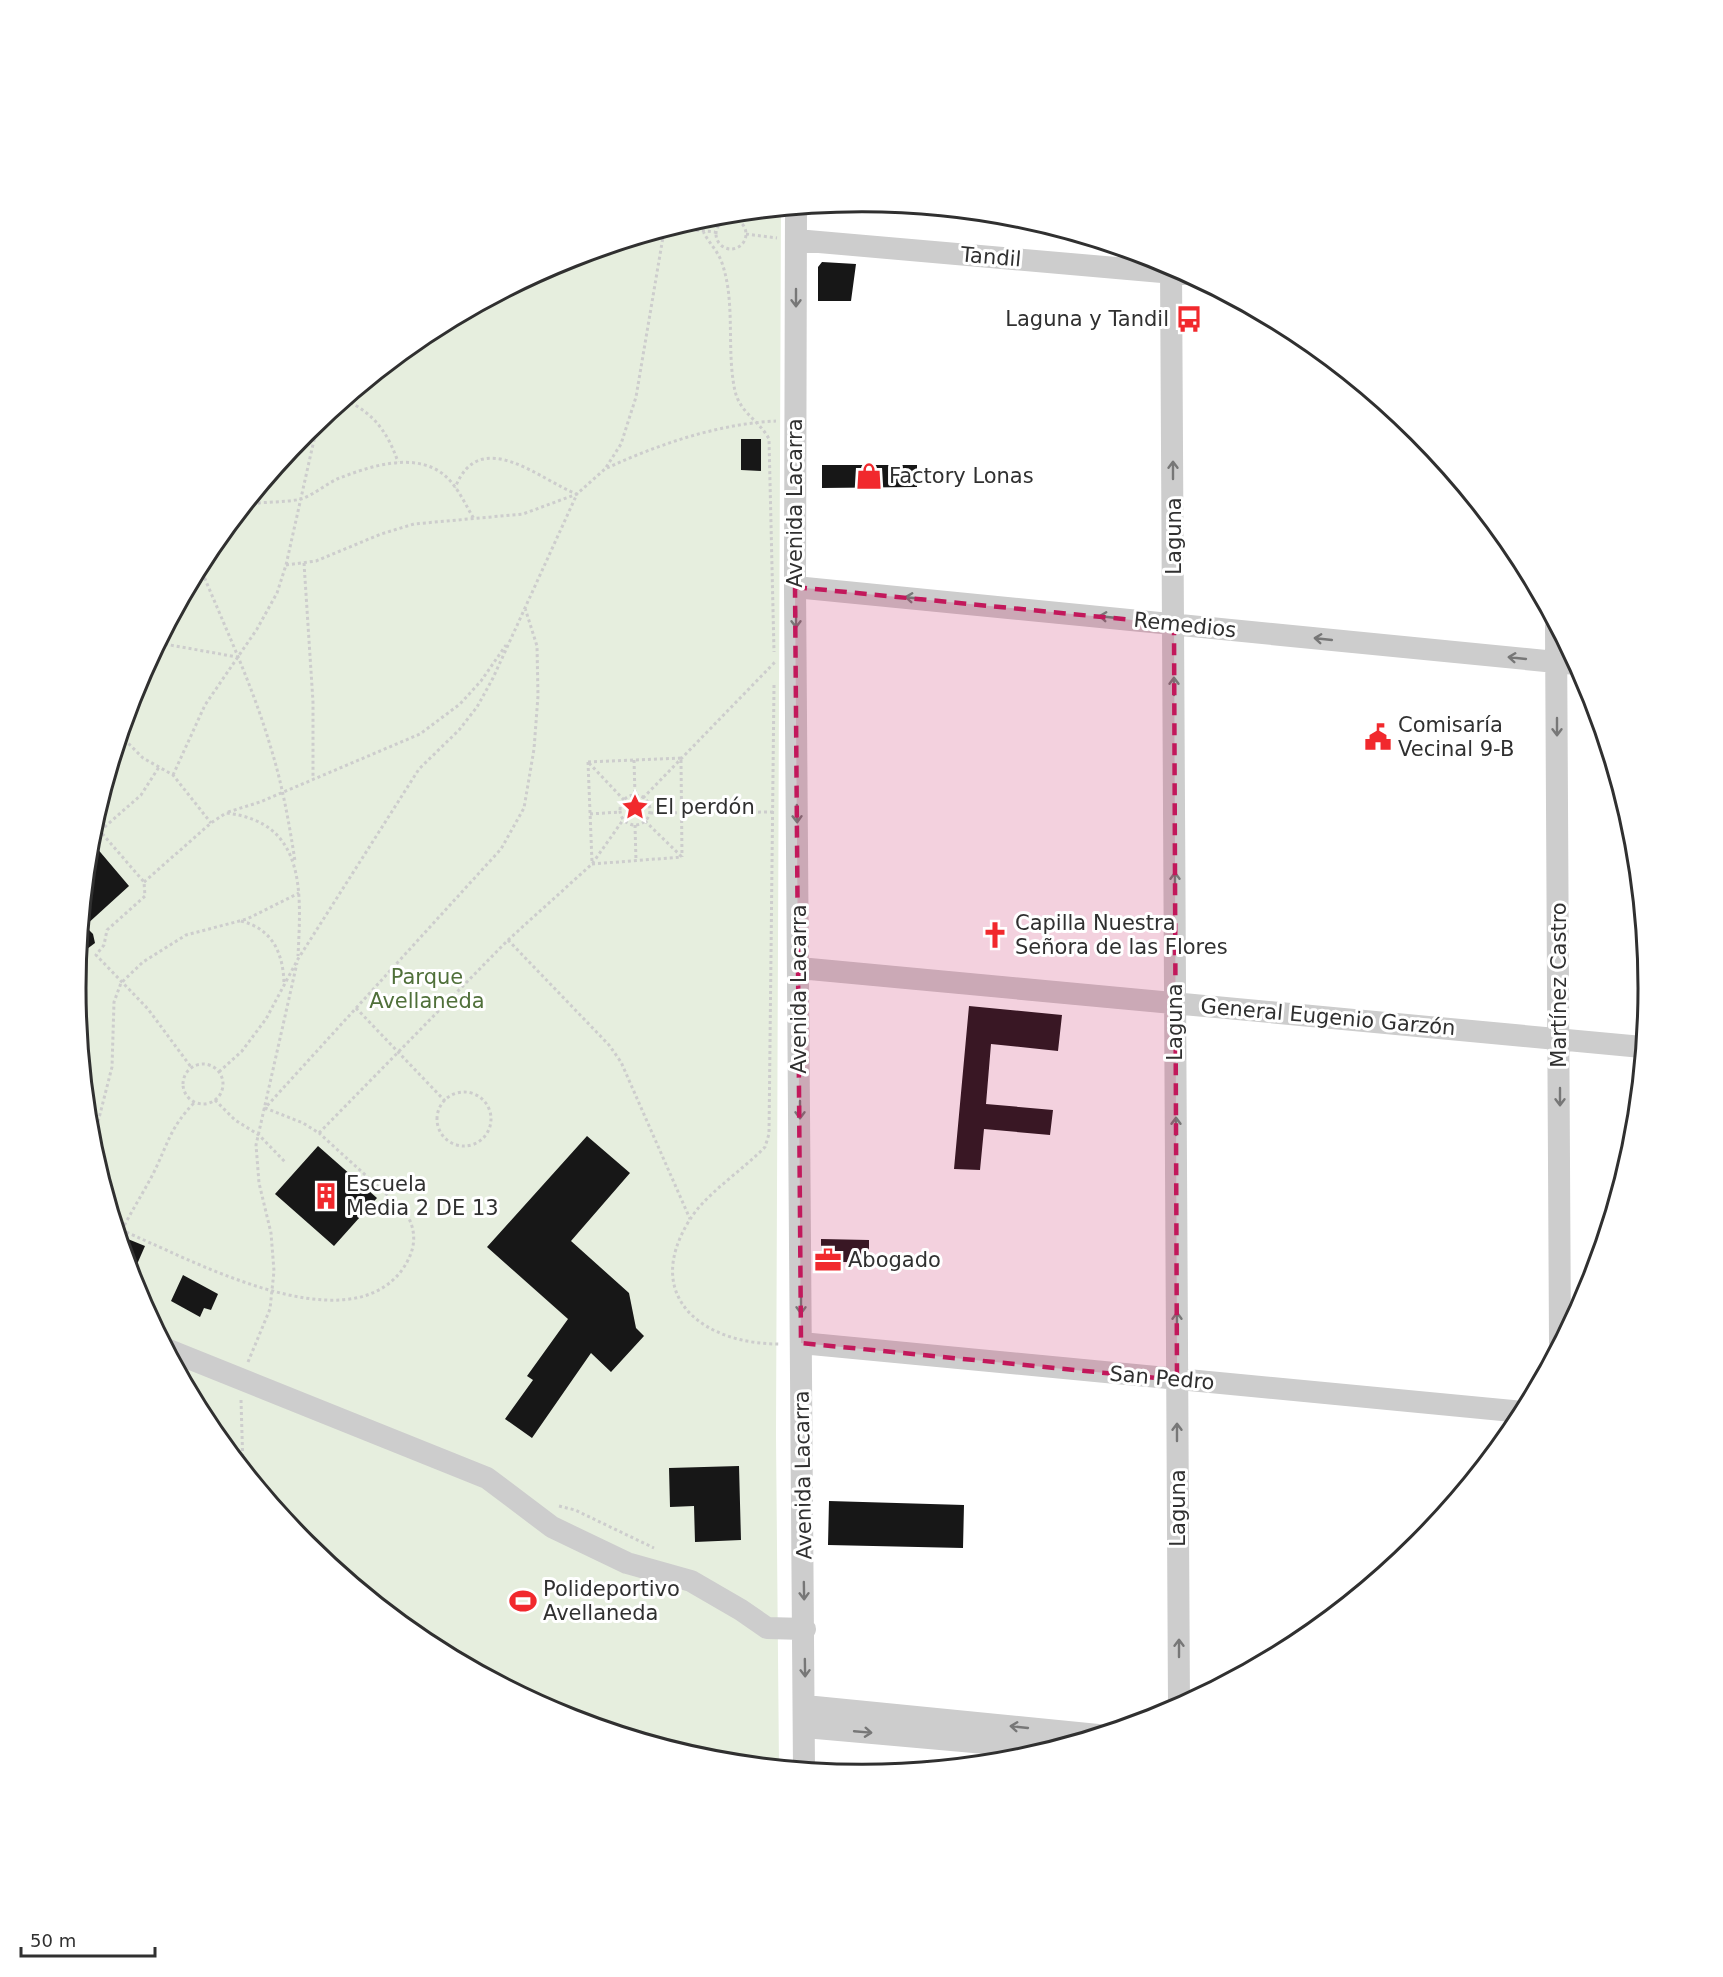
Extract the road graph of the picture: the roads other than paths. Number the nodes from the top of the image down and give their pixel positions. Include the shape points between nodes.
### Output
1 (796, 215) edge
2 (796, 240) junction
3 (1150, 269) edge
4 (1176, 280) edge
5 (795, 587) junction
6 (1174, 624) junction
7 (1565, 663) edge
8 (1566, 665) edge
9 (799, 968) junction
10 (1175, 1002) junction
11 (1560, 1039) junction
12 (1635, 1046) edge
13 (1560, 1325) edge
14 (801, 1343) junction
15 (177, 1353) edge
16 (1177, 1380) junction
17 (1513, 1411) edge
18 (805, 1629) junction
19 (1179, 1696) edge
20 (805, 1717) junction
21 (1076, 1734) edge
22 (1029, 1746) edge
23 (804, 1762) edge

1 - 2 street, Avenida Lacarra
2 - 3 street, Tandil
2 -> 5 street, Avenida Lacarra
6 -> 4 street, Laguna
6 -> 5 street, Remedios
5 -> 9 street, Avenida Lacarra
7 -> 6 street, Remedios
10 -> 6 street, Laguna
8 -> 11 street, Martínez Castro
9 - 10 street, General Eugenio Garzón
9 -> 14 street, Avenida Lacarra
10 - 11 street, General Eugenio Garzón
16 -> 10 street, Laguna
11 - 12 street, General Eugenio Garzón
11 -> 13 street, Martínez Castro
14 - 16 street, San Pedro
14 -> 18 street, Avenida Lacarra
15 - 18 street via 487,1478 552,1527 627,1563 691,1581 767,1628
16 - 17 street, San Pedro
19 -> 16 street, Laguna
18 -> 20 street, Avenida Lacarra
21 -> 20 street
20 -> 22 street
20 - 23 street, Avenida Lacarra

